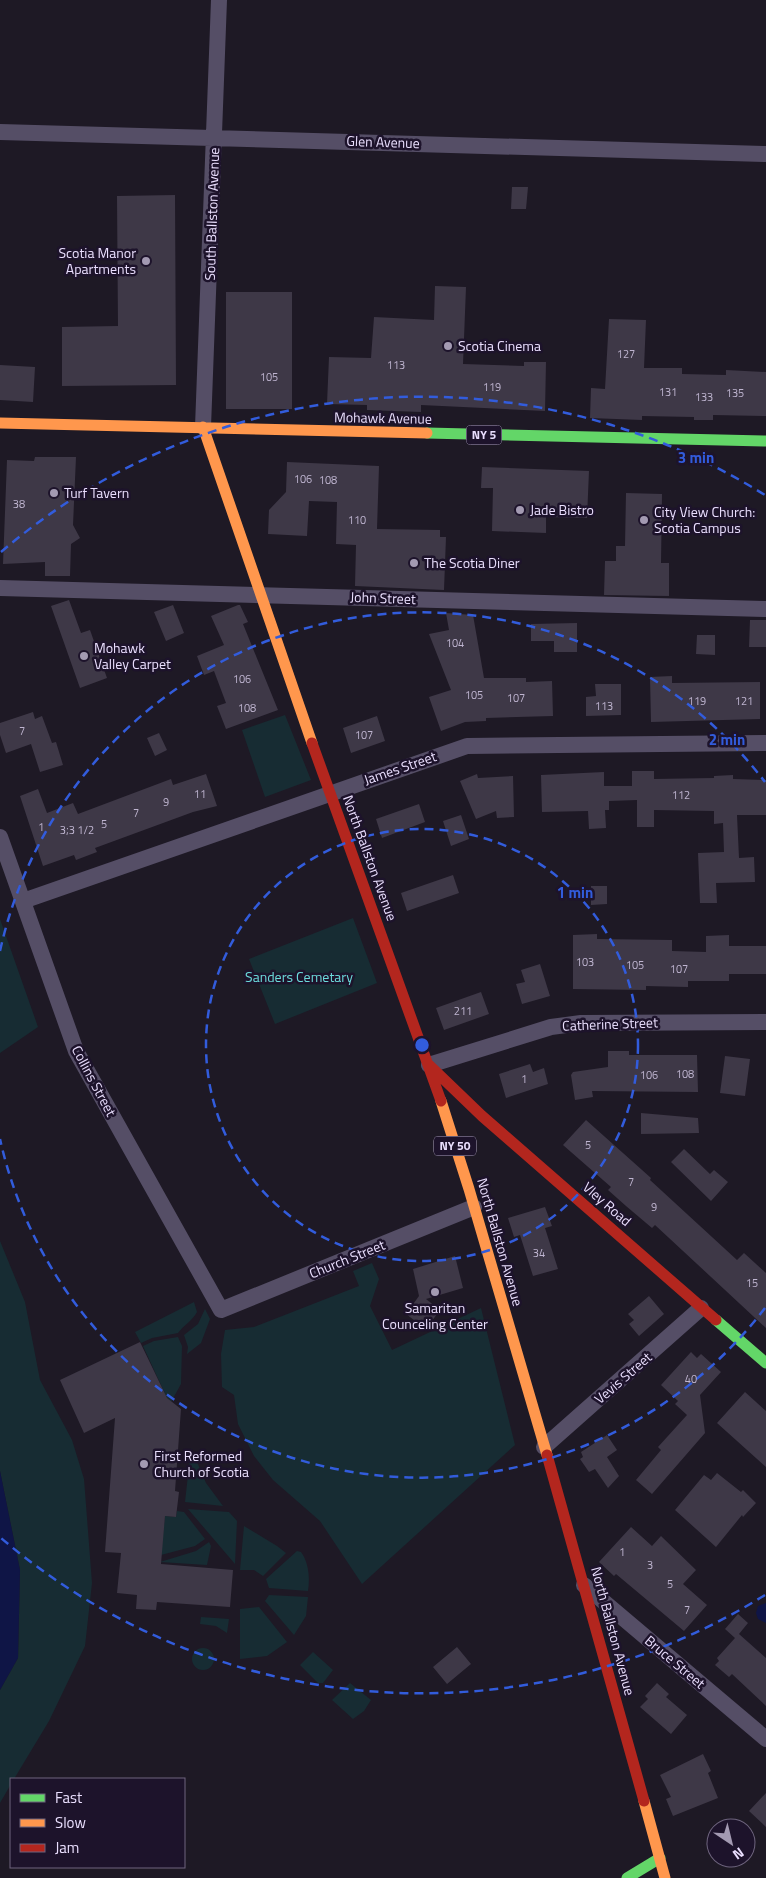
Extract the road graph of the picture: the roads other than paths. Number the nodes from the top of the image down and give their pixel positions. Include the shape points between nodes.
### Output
1 (219, 0) edge
2 (0, 132) edge
3 (215, 137) junction
4 (766, 154) edge
5 (0, 423) edge
6 (203, 427) junction
7 (766, 441) edge
8 (0, 588) edge
9 (262, 595) junction
10 (766, 609) edge
11 (766, 744) edge
12 (330, 792) junction
13 (0, 836) edge
14 (23, 901) junction
15 (766, 1022) edge
16 (429, 1065) junction
17 (474, 1207) junction
18 (701, 1308) junction
19 (221, 1310) joint
20 (766, 1363) edge
21 (544, 1447) junction
22 (584, 1585) junction
23 (766, 1740) edge
24 (660, 1858) junction
25 (626, 1878) edge
26 (665, 1878) edge

1 - 3 street, South Ballston Avenue
2 - 3 street, Glen Avenue
3 - 4 street, Glen Avenue
3 - 6 street, South Ballston Avenue
5 - 6 main road, Mohawk Avenue / NY 5
6 - 7 main road, Mohawk Avenue / NY 5
6 - 9 main road, North Ballston Avenue / NY 50
8 - 9 street, John Street
9 - 10 street, John Street
9 - 12 main road, North Ballston Avenue / NY 50
11 - 12 street, James Street via 467,746
12 - 14 street, James Street
12 - 16 main road, North Ballston Avenue / NY 50
13 - 14 street, Collins Street
14 - 19 street, Collins Street via 76,1051
15 - 16 street, Catherine Street via 581,1023 551,1027
16 - 17 main road, North Ballston Avenue / NY 50
16 - 18 main road, Vley Road via 482,1116
17 - 19 street, Church Street
17 - 21 main road, North Ballston Avenue / NY 50
18 - 20 main road, Vley Road
18 - 21 street, Vevis Street
21 - 22 main road, North Ballston Avenue / NY 50
22 - 23 street, Bruce Street
22 - 24 main road, North Ballston Avenue / NY 50
24 - 25 main road
24 - 26 main road, North Ballston Avenue / NY 50

